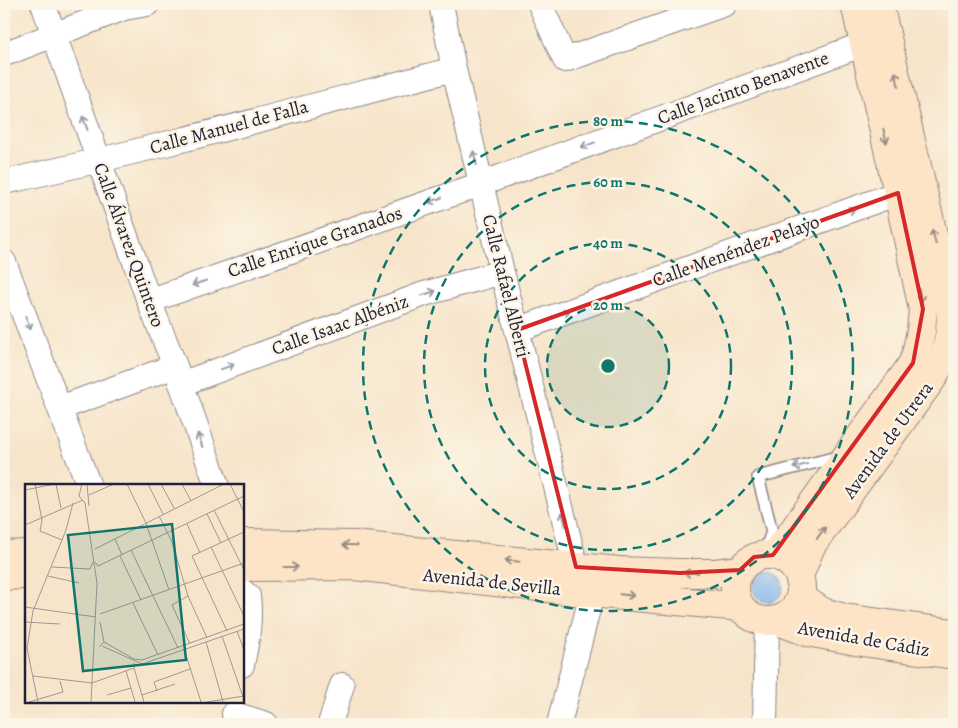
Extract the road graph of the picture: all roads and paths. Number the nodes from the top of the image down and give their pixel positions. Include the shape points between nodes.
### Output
1 (43, 4) edge
2 (147, 4) edge
3 (442, 4) edge
4 (540, 4) edge
5 (725, 4) edge
6 (878, 5) edge
7 (53, 35) junction
8 (864, 44) junction
9 (4, 54) edge
10 (454, 69) junction
11 (98, 161) junction
12 (4, 182) edge
13 (481, 184) junction
14 (898, 193) junction
15 (4, 262) edge
16 (502, 272) junction
17 (149, 301) junction
18 (518, 330) junction
19 (948, 362) edge
20 (178, 375) junction
21 (60, 408) junction
22 (847, 454) junction
23 (88, 484) edge
24 (216, 484) edge
25 (244, 544) edge
26 (25, 554) edge
27 (769, 555) junction
28 (4, 556) edge
29 (244, 567) edge
30 (576, 567) junction
31 (740, 570) junction
32 (25, 575) edge
33 (4, 576) edge
34 (799, 587) junction
35 (244, 593) edge
36 (592, 593) junction
37 (741, 607) junction
38 (771, 620) junction
39 (954, 633) edge
40 (244, 653) edge
41 (954, 655) edge
42 (342, 685) dead end
43 (234, 713) edge
44 (266, 724) edge
45 (330, 724) edge
46 (559, 724) edge
47 (765, 724) edge

1 - 7 street, Calle Álvarez Quintero
2 - 7 street via 124,8
3 - 10 street, Calle Rafael Alberti
4 - 5 street via 565,60
6 - 8 main road, Avenida de Utrera
19 -> 6 main road, Avenida de Utrera via 951,311
7 - 9 street
11 -> 7 street, Calle Álvarez Quintero
8 -> 13 street, Calle Jacinto Benavente
8 -> 14 main road, Avenida de Utrera
10 - 11 street, Calle Manuel de Falla
13 -> 10 street, Calle Rafael Alberti
11 - 12 street, Calle Manuel de Falla
11 - 17 street, Calle Álvarez Quintero
13 - 16 street, Calle Rafael Alberti
13 -> 17 street, Calle Enrique Granados
18 -> 14 street, Calle Menéndez Pelayo
14 -> 22 main road, Avenida de Utrera via 923,309 919,343 906,373
15 -> 21 street
16 - 18 street, Calle Rafael Alberti
20 -> 16 street, Calle Isaac Albéniz via 424,294
17 - 20 street, Calle Álvarez Quintero
30 -> 18 street, Calle Rafael Alberti
34 -> 19 main road, Avenida de Utrera via 811,546 932,379
20 - 21 street, Calle Isaac Albéniz
24 -> 20 street, Calle Álvarez Quintero
21 - 23 street
22 - 27 main road, Avenida de Utrera via 790,535
22 -> 27 lane via 758,477 772,532
30 -> 25 main road, Avenida de Sevilla via 353,545
26 - 28 main road
27 - 31 main road via 754,557
27 - 34 main road via 782,558 795,568
29 -> 36 main road, Avenida de Sevilla via 354,566
31 -> 30 main road, Avenida de Sevilla via 680,573
31 - 37 main road via 735,589
32 - 33 main road
34 - 38 main road via 796,605 791,612
34 - 39 main road, Avenida de Cádiz via 823,612 844,618
35 - 40 street via 249,603
36 -> 37 main road, Avenida de Sevilla
36 - 46 street
37 - 38 main road via 752,617
38 - 41 main road, Avenida de Cádiz via 807,632
38 - 47 street
42 - 45 street
43 - 44 street

